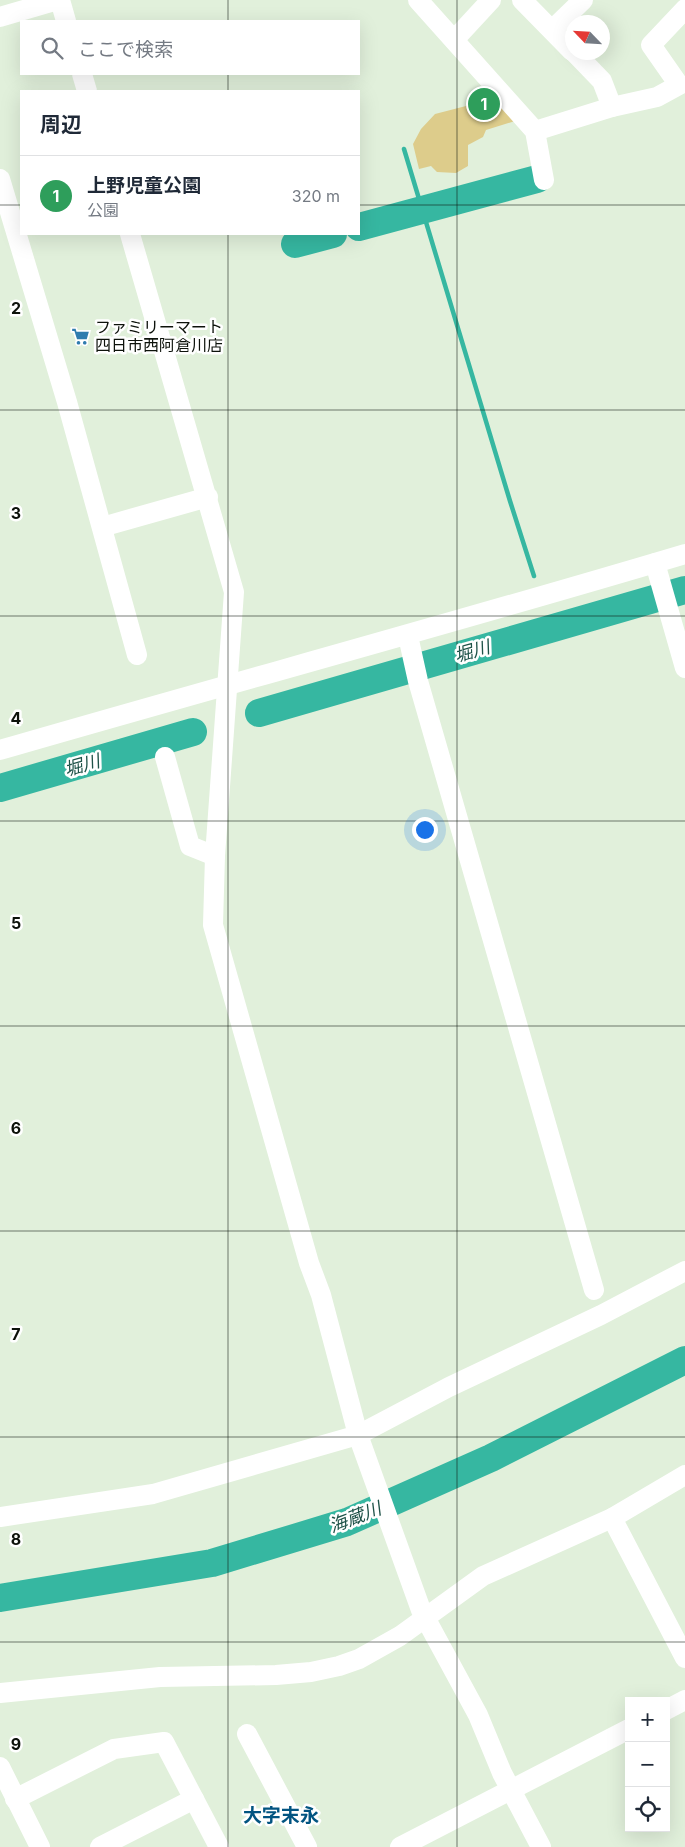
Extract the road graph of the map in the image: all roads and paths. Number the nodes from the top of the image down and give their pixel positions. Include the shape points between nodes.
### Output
1 (59, 0) edge
2 (418, 0) edge
3 (490, 0) edge
4 (522, 0) edge
5 (583, 0) edge
6 (685, 10) edge
7 (0, 17) edge
8 (66, 20) edge
9 (552, 30) junction
10 (454, 40) junction
11 (565, 44) edge
12 (581, 60) edge
13 (82, 75) edge
14 (87, 90) edge
15 (612, 107) junction
16 (535, 131) junction
17 (0, 179) edge
18 (544, 180) dead end
19 (130, 235) edge
20 (208, 497) junction
21 (102, 527) junction
22 (685, 554) edge
23 (657, 570) junction
24 (408, 641) junction
25 (137, 655) dead end
26 (685, 668) edge
27 (228, 684) junction
28 (0, 750) edge
29 (165, 758) dead end
30 (215, 856) junction
31 (685, 1271) edge
32 (594, 1290) dead end
33 (358, 1435) junction
34 (685, 1475) edge
35 (0, 1517) edge
36 (612, 1518) junction
37 (423, 1615) junction
38 (685, 1658) edge
39 (37, 1688) junction
40 (0, 1693) edge
41 (685, 1700) edge
42 (0, 1708) edge
43 (670, 1708) edge
44 (625, 1731) edge
45 (247, 1734) dead end
46 (0, 1767) edge
47 (512, 1790) junction
48 (15, 1799) junction
49 (194, 1799) junction
50 (40, 1847) edge
51 (100, 1847) edge
52 (219, 1847) edge
53 (307, 1847) edge
54 (400, 1847) edge
55 (541, 1847) edge

1 - 7 street
1 - 8 street
2 - 10 street
3 - 10 street
4 - 9 street
5 - 9 street
6 - 15 street via 651,45 679,85 657,96
9 - 11 street
10 - 16 street
12 - 15 street via 602,81
13 - 14 street
15 - 16 street
16 - 18 street
17 - 21 street
19 - 20 street
20 - 21 street
20 - 27 street via 234,592
21 - 25 street
22 - 23 street
23 - 24 street
23 - 26 street
24 - 27 street
24 - 32 street
27 - 28 street
27 - 30 street
29 - 30 street via 190,846
30 - 33 street via 213,925 306,1254 321,1295
31 - 33 street
33 - 35 street via 153,1494
33 - 37 street
34 - 36 street
36 - 37 street via 483,1576
36 - 38 street
37 - 39 street via 380,1649 359,1659 311,1672 160,1677
37 - 47 street via 478,1715
39 - 40 street
39 - 42 street
41 - 43 street
44 - 47 street
45 - 53 street
46 - 48 street
47 - 54 street
47 - 55 street
48 - 49 street via 114,1749 164,1742
48 - 50 street
49 - 51 street
49 - 52 street

